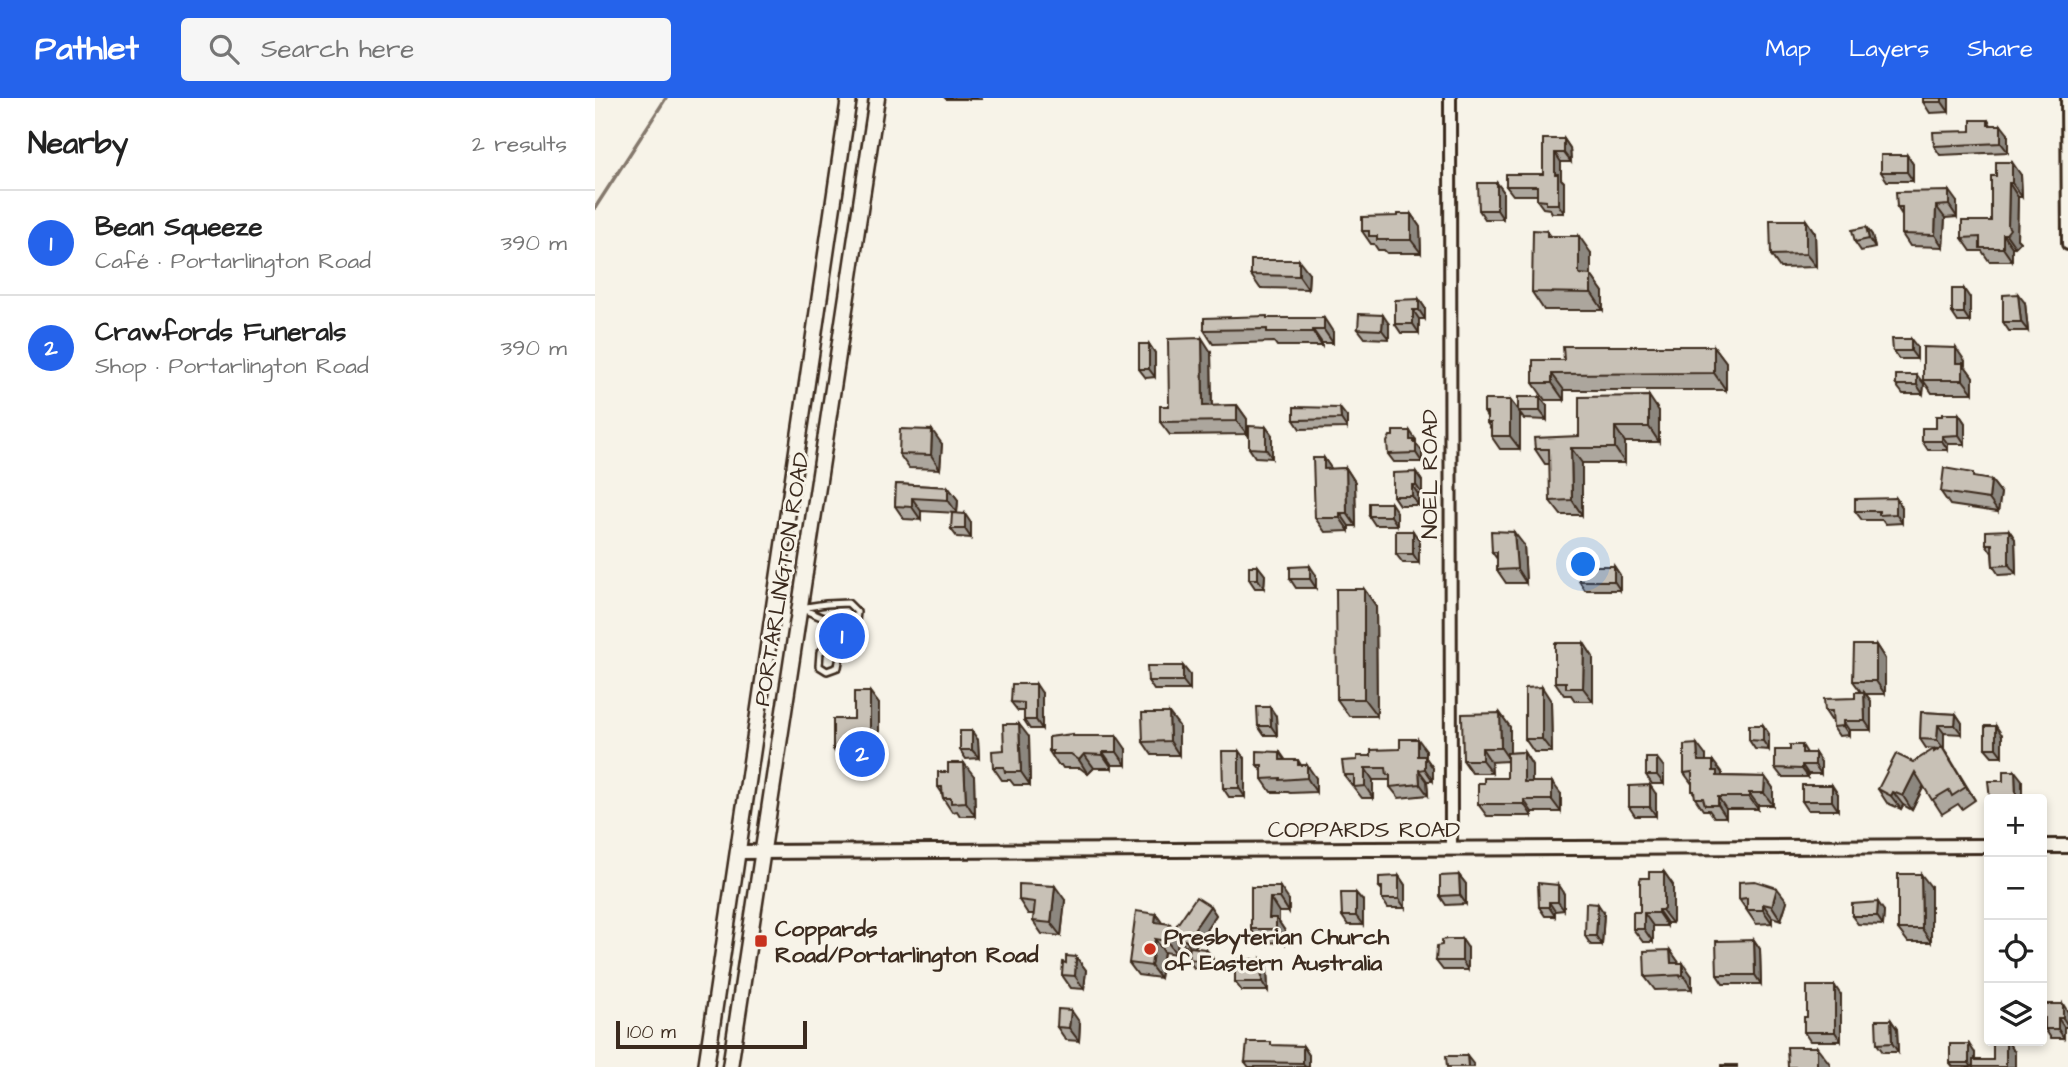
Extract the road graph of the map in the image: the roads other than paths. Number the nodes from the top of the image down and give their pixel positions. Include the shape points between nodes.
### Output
1 (849, 98) edge
2 (877, 98) edge
3 (1450, 98) edge
4 (2067, 98) edge
5 (2068, 244) edge
6 (800, 608) junction
7 (1984, 846) edge
8 (2047, 846) edge
9 (2068, 846) edge
10 (1451, 849) junction
11 (739, 852) junction
12 (763, 853) junction
13 (706, 1067) edge
14 (730, 1067) edge

1 - 11 main road, PORTARLINGTON ROAD
2 - 6 main road, PORTARLINGTON ROAD
3 - 10 street, NOEL ROAD
4 - 5 street
6 - 6 lane via 848,603 857,612 855,631 838,667 827,671 819,666 820,652 833,632 828,620
6 - 12 main road, PORTARLINGTON ROAD
7 - 10 street, COPPARDS ROAD
8 - 9 street
10 - 12 street, COPPARDS ROAD
11 - 12 street, COPPARDS ROAD
11 - 13 main road, PORTARLINGTON ROAD
12 - 14 main road, PORTARLINGTON ROAD

